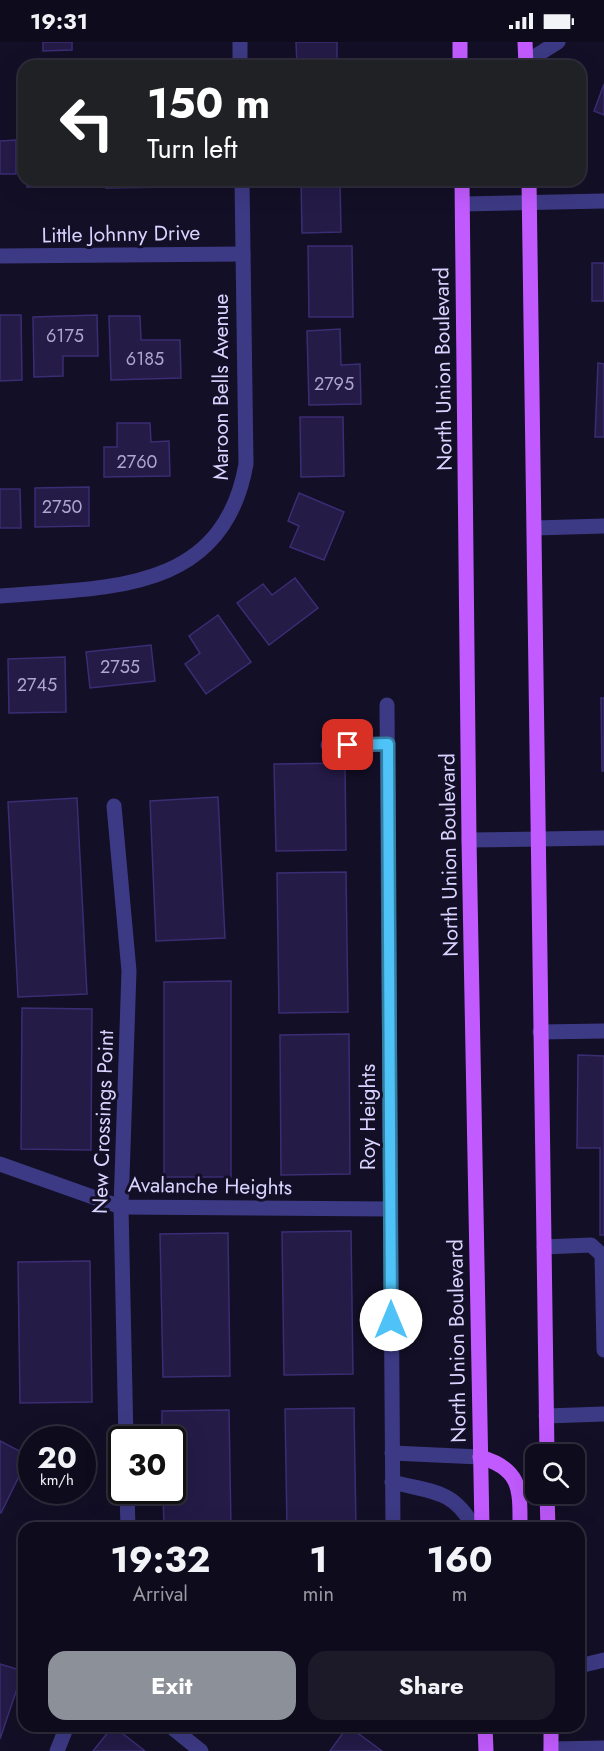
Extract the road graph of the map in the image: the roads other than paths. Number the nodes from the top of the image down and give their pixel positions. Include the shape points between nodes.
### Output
1 (240, 42) edge
2 (460, 42) edge
3 (525, 42) edge
4 (558, 42) edge
5 (240, 60) edge
6 (460, 60) edge
7 (526, 60) edge
8 (532, 60) edge
9 (242, 186) edge
10 (462, 186) edge
11 (529, 186) edge
12 (604, 201) edge
13 (530, 202) junction
14 (463, 204) junction
15 (243, 254) junction
16 (0, 256) edge
17 (604, 526) edge
18 (535, 528) junction
19 (0, 596) edge
20 (387, 705) dead end
21 (388, 744) junction
22 (328, 745) dead end
23 (114, 806) dead end
24 (604, 838) edge
25 (538, 839) junction
26 (469, 840) junction
27 (604, 1031) edge
28 (540, 1032) junction
29 (0, 1164) edge
30 (121, 1207) junction
31 (390, 1209) junction
32 (544, 1247) junction
33 (604, 1350) edge
34 (604, 1414) edge
35 (546, 1416) junction
36 (126, 1426) edge
37 (547, 1444) edge
38 (392, 1453) junction
39 (480, 1457) junction
40 (392, 1482) junction
41 (127, 1504) edge
42 (547, 1504) edge
43 (128, 1522) edge
44 (393, 1522) edge
45 (471, 1522) edge
46 (482, 1522) edge
47 (520, 1522) edge
48 (548, 1522) edge
49 (604, 1660) edge
50 (585, 1665) edge
51 (65, 1732) edge
52 (177, 1732) edge
53 (485, 1732) edge
54 (551, 1732) edge
55 (604, 1748) edge
56 (551, 1750) edge
57 (57, 1751) edge
58 (201, 1751) edge
59 (486, 1751) edge

1 - 5 street
2 - 6 main road
3 - 7 main road
4 - 8 street
9 - 15 street, Maroon Bells Avenue
10 - 14 main road, North Union Boulevard
11 - 13 main road
12 - 13 street
13 - 14 street
13 - 18 main road
14 - 26 main road, North Union Boulevard
15 - 16 street, Little Johnny Drive
15 - 19 street, Maroon Bells Avenue via 246,464 241,493 227,520 208,545 183,565 150,579 121,586
17 - 18 street
18 - 25 main road
20 - 21 street, Roy Heights
21 - 22 street
21 - 31 street, Roy Heights
23 - 30 street, New Crossings Point via 129,971
24 - 25 street
25 - 26 street
25 - 28 main road
26 - 39 main road, North Union Boulevard
27 - 28 street
28 - 32 main road
29 - 30 street, Avalanche Heights
30 - 31 street, Avalanche Heights
30 - 36 street, New Crossings Point
31 - 38 street, Roy Heights
32 - 33 street via 591,1245 602,1255
32 - 35 main road
34 - 35 street
35 - 37 main road
38 - 39 street
38 - 40 street, Roy Heights
39 - 46 main road, North Union Boulevard
39 - 47 main road via 498,1462 512,1474 520,1493
40 - 44 street, Roy Heights
40 - 45 street via 449,1496
41 - 43 street
42 - 48 main road
49 - 50 street
51 - 57 street
52 - 58 street
53 - 59 main road
54 - 56 main road
55 - 56 street

